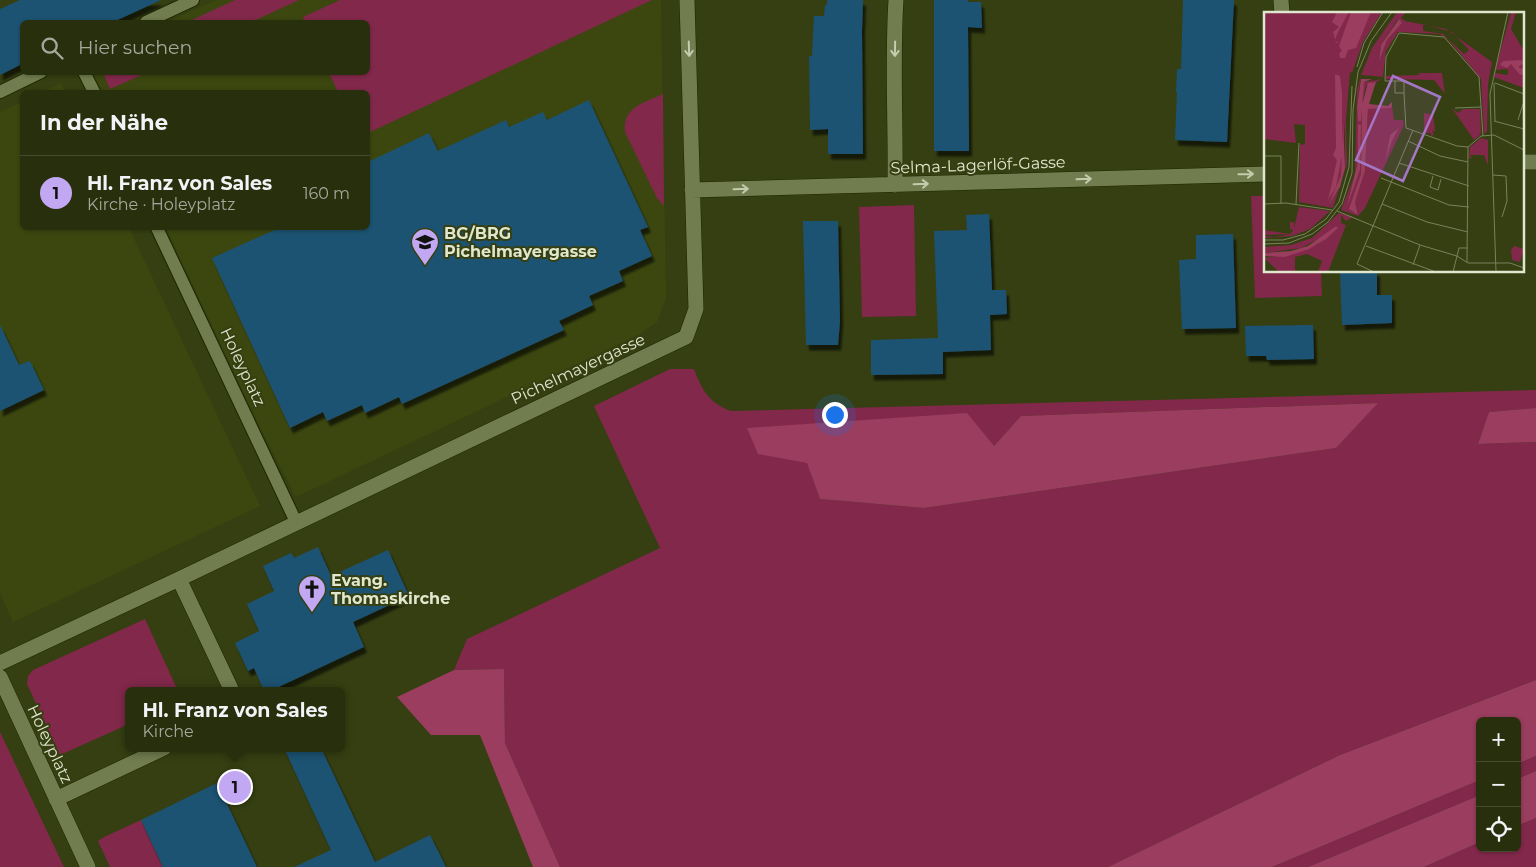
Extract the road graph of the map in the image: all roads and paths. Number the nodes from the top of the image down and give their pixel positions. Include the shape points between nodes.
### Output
1 (194, 0) edge
2 (688, 0) edge
3 (896, 0) edge
4 (150, 20) edge
5 (35, 75) edge
6 (86, 75) edge
7 (93, 90) edge
8 (0, 92) edge
9 (1264, 174) edge
10 (895, 185) junction
11 (692, 190) junction
12 (158, 230) edge
13 (296, 522) junction
14 (179, 579) junction
15 (0, 663) edge
16 (0, 677) edge
17 (230, 687) edge
18 (156, 752) edge
19 (56, 799) junction
20 (88, 867) edge

1 - 4 lane
2 -> 11 street, Pichelmayergasse
3 -> 10 street
5 - 8 lane
6 - 7 lane
10 -> 9 street, Selma-Lagerlöf-Gasse
11 -> 10 street, Selma-Lagerlöf-Gasse
11 - 13 street, Pichelmayergasse via 696,309 686,337
12 - 13 lane, Holeyplatz
13 - 14 street, Pichelmayergasse
14 - 15 street
14 - 17 street
16 - 19 street, Holeyplatz
18 - 19 street, Holeyplatz
19 - 20 street

